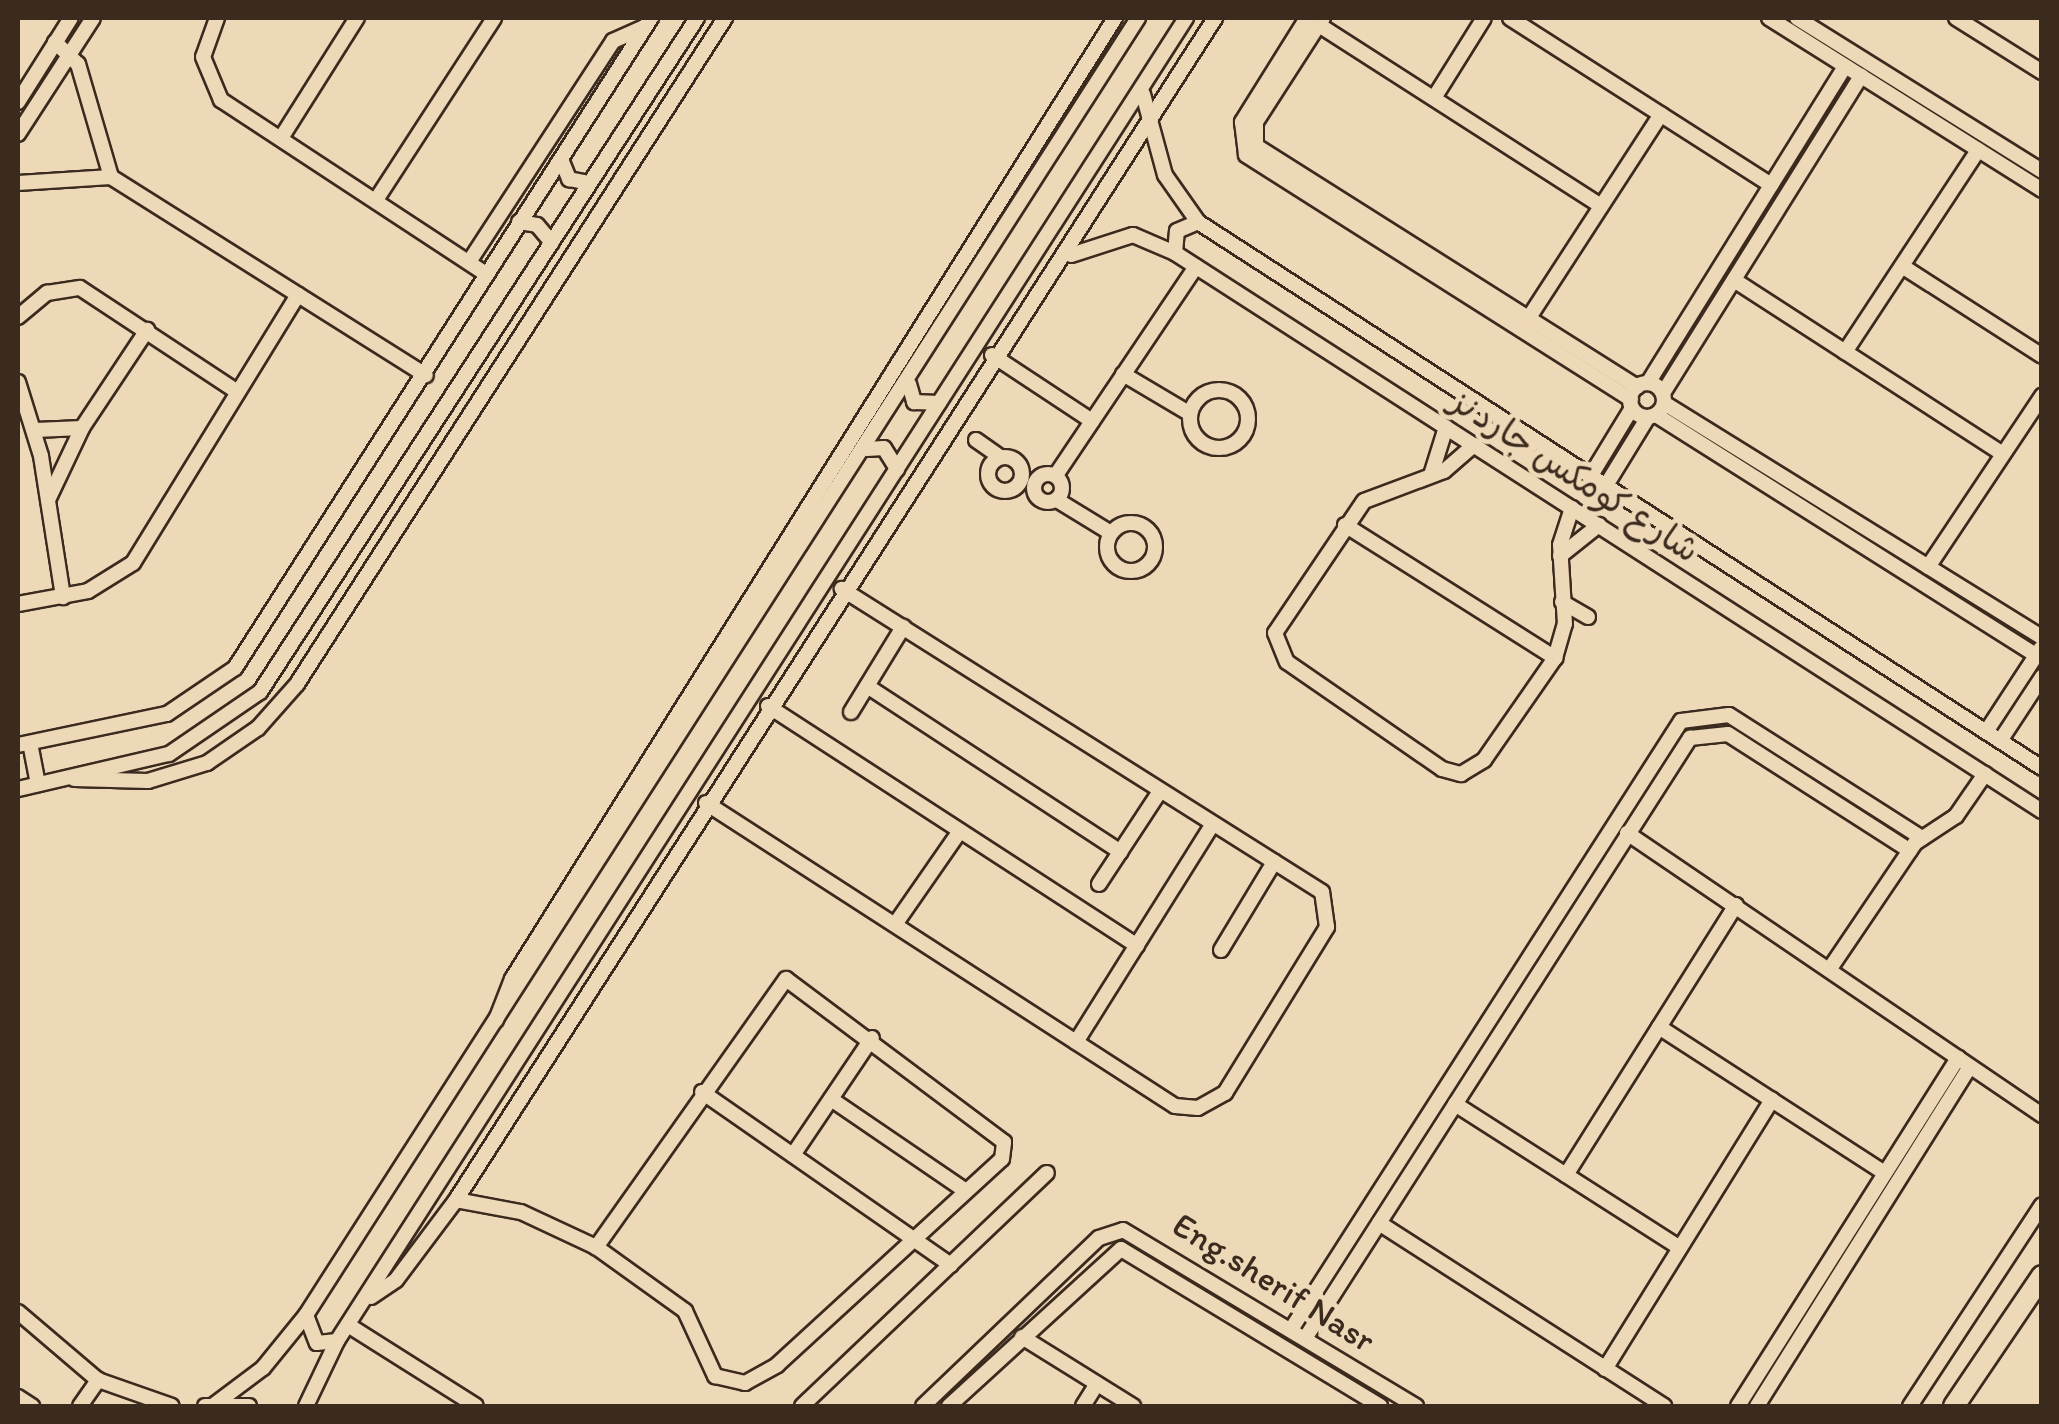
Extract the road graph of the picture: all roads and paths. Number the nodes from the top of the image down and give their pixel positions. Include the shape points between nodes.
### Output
1 (71, 18) edge
2 (93, 18) edge
3 (217, 18) edge
4 (357, 18) edge
5 (494, 18) edge
6 (698, 18) edge
7 (725, 18) edge
8 (1114, 18) edge
9 (1138, 18) edge
10 (1186, 18) edge
11 (1215, 18) edge
12 (1484, 18) edge
13 (1510, 18) edge
14 (1769, 18) edge
15 (1797, 18) edge
16 (1956, 18) edge
17 (1316, 20) edge
18 (648, 22) edge
19 (55, 42) junction
20 (71, 53) junction
21 (1085, 65) junction
22 (1845, 66) junction
23 (2040, 68) edge
24 (1862, 76) junction
25 (1102, 77) junction
26 (656, 81) junction
27 (676, 94) junction
28 (1143, 94) junction
29 (1434, 98) junction
30 (18, 102) edge
31 (1661, 114) junction
32 (1151, 122) junction
33 (18, 134) edge
34 (280, 138) junction
35 (1978, 150) junction
36 (561, 158) junction
37 (2042, 172) edge
38 (111, 176) junction
39 (18, 182) edge
40 (590, 184) junction
41 (1771, 184) junction
42 (2042, 190) edge
43 (376, 200) junction
44 (1602, 206) junction
45 (519, 222) junction
46 (1198, 222) junction
47 (552, 243) junction
48 (1174, 253) junction
49 (1066, 258) junction
50 (469, 262) junction
51 (1902, 266) junction
52 (1196, 268) junction
53 (488, 274) junction
54 (1734, 280) junction
55 (1012, 292) junction
56 (298, 295) junction
57 (1027, 300) junction
58 (18, 317) edge
59 (1528, 319) junction
60 (147, 330) junction
61 (1845, 352) junction
62 (992, 354) junction
63 (2042, 356) edge
64 (1124, 374) junction
65 (426, 375) junction
66 (18, 382) edge
67 (909, 384) junction
68 (238, 392) junction
69 (1637, 394) junction
70 (2042, 396) edge
71 (939, 403) junction
72 (1658, 407) junction
73 (1187, 412) junction
74 (1092, 421) junction
75 (1446, 427) junction
76 (82, 428) junction
77 (35, 430) junction
78 (976, 440) dead end
79 (1474, 445) junction
80 (867, 449) junction
81 (421, 452) junction
82 (2003, 454) junction
83 (1000, 457) junction
84 (439, 464) junction
85 (897, 469) junction
86 (1056, 475) junction
87 (1430, 475) junction
88 (1017, 478) junction
89 (1590, 478) junction
90 (1605, 487) junction
91 (1034, 488) junction
92 (48, 500) junction
93 (1058, 500) junction
94 (1572, 508) junction
95 (1345, 525) junction
96 (1599, 525) junction
97 (1106, 530) dead end
98 (1560, 556) junction
99 (1928, 567) junction
100 (842, 589) junction
101 (63, 597) junction
102 (1562, 602) junction
103 (18, 604) edge
104 (1588, 618) dead end
105 (903, 627) junction
106 (2042, 637) edge
107 (2039, 651) edge
108 (1555, 658) junction
109 (2042, 677) edge
110 (867, 686) junction
111 (768, 706) junction
112 (851, 712) dead end
113 (1993, 737) junction
114 (24, 744) edge
115 (2042, 768) edge
116 (1986, 774) junction
117 (68, 778) junction
118 (38, 784) junction
119 (18, 789) edge
120 (1160, 790) junction
121 (706, 803) junction
122 (2042, 810) edge
123 (1213, 824) junction
124 (960, 831) junction
125 (1626, 833) junction
126 (1922, 838) junction
127 (1910, 850) junction
128 (1120, 852) junction
129 (1274, 862) junction
130 (1100, 884) dead end
131 (1736, 905) junction
132 (896, 923) junction
133 (1136, 946) junction
134 (1221, 950) dead end
135 (1831, 968) junction
136 (1659, 1026) junction
137 (495, 1030) junction
138 (872, 1038) junction
139 (1076, 1042) junction
140 (1964, 1063) junction
141 (702, 1092) junction
142 (831, 1099) junction
143 (1772, 1100) junction
144 (1455, 1104) junction
145 (2042, 1115) edge
146 (793, 1155) junction
147 (1900, 1163) junction
148 (1884, 1172) junction
149 (1046, 1174) dead end
150 (1566, 1175) junction
151 (966, 1191) junction
152 (456, 1200) junction
153 (2042, 1204) edge
154 (1378, 1223) junction
155 (914, 1239) junction
156 (596, 1247) junction
157 (1680, 1248) junction
158 (950, 1265) junction
159 (2042, 1276) edge
160 (366, 1300) junction
161 (18, 1312) edge
162 (306, 1316) junction
163 (348, 1325) junction
164 (1292, 1328) junction
165 (1022, 1337) junction
166 (1306, 1337) junction
167 (338, 1341) junction
168 (1605, 1368) junction
169 (98, 1380) junction
170 (1097, 1384) junction
171 (18, 1398) edge
172 (210, 1405) edge
173 (927, 1405) edge
174 (32, 1406) edge
175 (80, 1406) edge
176 (172, 1406) edge
177 (250, 1406) edge
178 (306, 1406) edge
179 (476, 1406) edge
180 (802, 1406) edge
181 (949, 1406) edge
182 (1083, 1406) edge
183 (1133, 1406) edge
184 (1380, 1406) edge
185 (1416, 1406) edge
186 (1664, 1406) edge
187 (1738, 1406) edge
188 (1757, 1406) edge
189 (1910, 1406) edge
190 (1954, 1406) edge

1 - 19 street
2 - 20 street
3 - 34 street via 203,57 212,88
4 - 34 street
5 - 43 street
6 - 26 street
7 - 27 street
8 - 21 street
9 - 25 street
10 - 28 street
11 - 32 street
12 - 29 street
13 - 31 street
14 - 22 street
15 - 37 street
16 - 23 street
17 - 29 street
17 - 59 street via 1256,122 1256,146
17 - 69 street via 1242,122 1246,155
18 - 36 street
18 - 50 street via 613,42
19 - 20 street
19 - 30 street
20 - 33 street
20 - 38 street
21 - 25 street
21 - 137 street via 512,979
22 - 24 street
22 - 41 street
24 - 35 street
24 - 54 street
25 - 67 street
26 - 27 street
26 - 40 street
27 - 84 street
28 - 32 street, شارع كومكس جاردنز
28 - 55 street
29 - 44 street
31 - 41 street
31 - 44 street
32 - 46 street, شارع كومكس جاردنز via 1165,174
32 - 49 street
34 - 43 street
35 - 42 street
35 - 51 street
36 - 40 street via 569,179
36 - 45 street
38 - 39 street
38 - 56 street
40 - 47 street
41 - 69 street
43 - 50 street
44 - 59 street
45 - 47 street via 542,228
45 - 53 street
46 - 48 street via 1177,232
46 - 89 street, شارع كومكس جاردنز
47 - 81 street
48 - 49 street, شارع كومكس جاردنز via 1134,235
48 - 52 street, شارع كومكس جاردنز
49 - 57 street
50 - 53 street
51 - 61 street
51 - 63 street
52 - 64 street
52 - 75 street, شارع كومكس جاردنز
53 - 65 street
54 - 61 street
54 - 72 street
55 - 57 street
55 - 71 street
56 - 65 street
56 - 68 street
57 - 62 street
58 - 60 street via 47,293 80,288
59 - 69 street
60 - 68 street
60 - 76 street
61 - 82 street
62 - 74 street
62 - 100 street
64 - 73 street
64 - 74 street
65 - 114 street via 216,687 143,722
66 - 77 street
67 - 71 street via 914,402
67 - 80 street
68 - 101 street via 133,563 112,582
69 - 72 street
69 - 72 street
69 - 89 street
70 - 82 street
71 - 85 street
72 - 90 street
72 - 99 street
72 - 107 street
73 - 73 street via 1192,428 1228,450 1252,423 1208,388
74 - 86 street
75 - 79 street, شارع كومكس جاردنز
75 - 87 street
76 - 77 street
76 - 92 street
77 - 92 street
78 - 83 street
79 - 87 street
79 - 94 street, شارع كومكس جاردنز
80 - 85 street via 884,448
80 - 137 street
81 - 84 street
81 - 117 street via 238,713 169,754
82 - 99 street
83 - 88 street via 1020,460
83 - 88 street via 990,488 1003,494
84 - 117 street via 297,684 258,728 206,763 148,781
85 - 160 street
86 - 91 street via 1044,474
86 - 93 street
87 - 95 street via 1372,496
88 - 91 street
89 - 90 street, شارع كومكس جاردنز
90 - 113 street, شارع كومكس جاردنز
91 - 93 street via 1040,500
92 - 101 street
93 - 97 street
94 - 96 street, شارع كومكس جاردنز
94 - 98 street
95 - 108 street
95 - 108 street via 1277,624 1276,644 1287,662 1442,769 1460,774 1484,760
96 - 98 street
96 - 116 street, شارع كومكس جاردنز
98 - 102 street
99 - 106 street
100 - 105 street
100 - 111 street
101 - 103 street
102 - 104 street
102 - 108 street
105 - 110 street
105 - 120 street
107 - 113 street
109 - 113 street
110 - 112 street
110 - 128 street
111 - 121 street
111 - 124 street
113 - 115 street, شارع كومكس جاردنز
114 - 118 street
116 - 122 street, شارع كومكس جاردنز
116 - 126 street via 1956,816
117 - 118 street
118 - 119 street
120 - 123 street
120 - 128 street
121 - 132 street
121 - 152 street
123 - 129 street
123 - 133 street
124 - 132 street
124 - 133 street
125 - 127 street via 1682,745 1718,731
125 - 131 street
125 - 144 street
126 - 127 street
126 - 164 street via 1729,715 1681,720
127 - 135 street
128 - 130 street
129 - 134 street
129 - 139 street via 1322,892 1330,915 1220,1098 1175,1106
131 - 135 street
131 - 136 street
132 - 139 street
133 - 139 street
135 - 140 street
136 - 143 street
136 - 150 street
137 - 162 street
138 - 141 street via 786,979
138 - 142 street
138 - 151 street via 1002,1137 1002,1159
140 - 145 street
140 - 147 street
141 - 146 street
141 - 156 street
142 - 146 street
142 - 151 street
143 - 148 street
143 - 157 street
144 - 150 street
144 - 154 street
146 - 155 street
147 - 148 street
147 - 188 street
148 - 187 street
149 - 158 street
150 - 157 street
151 - 155 street
152 - 156 street via 521,1212
152 - 160 street via 396,1280
153 - 189 street
154 - 166 street
154 - 168 street
155 - 156 street via 777,1365 737,1384 710,1371 685,1311
155 - 158 street
157 - 168 street
158 - 180 street
159 - 190 main road
160 - 163 street
161 - 169 street
162 - 167 street via 308,1336
162 - 172 street via 264,1368
163 - 167 street
163 - 179 street
164 - 166 street, Eng.sherif Nasr
164 - 173 street, Eng.sherif Nasr via 1142,1234 1117,1230
165 - 170 street
165 - 181 street
165 - 184 street via 1112,1252 1126,1250
166 - 185 street, Eng.sherif Nasr
167 - 178 street
168 - 186 street
169 - 175 street
169 - 176 street
170 - 182 street
170 - 183 street
171 - 174 street
172 - 177 street

